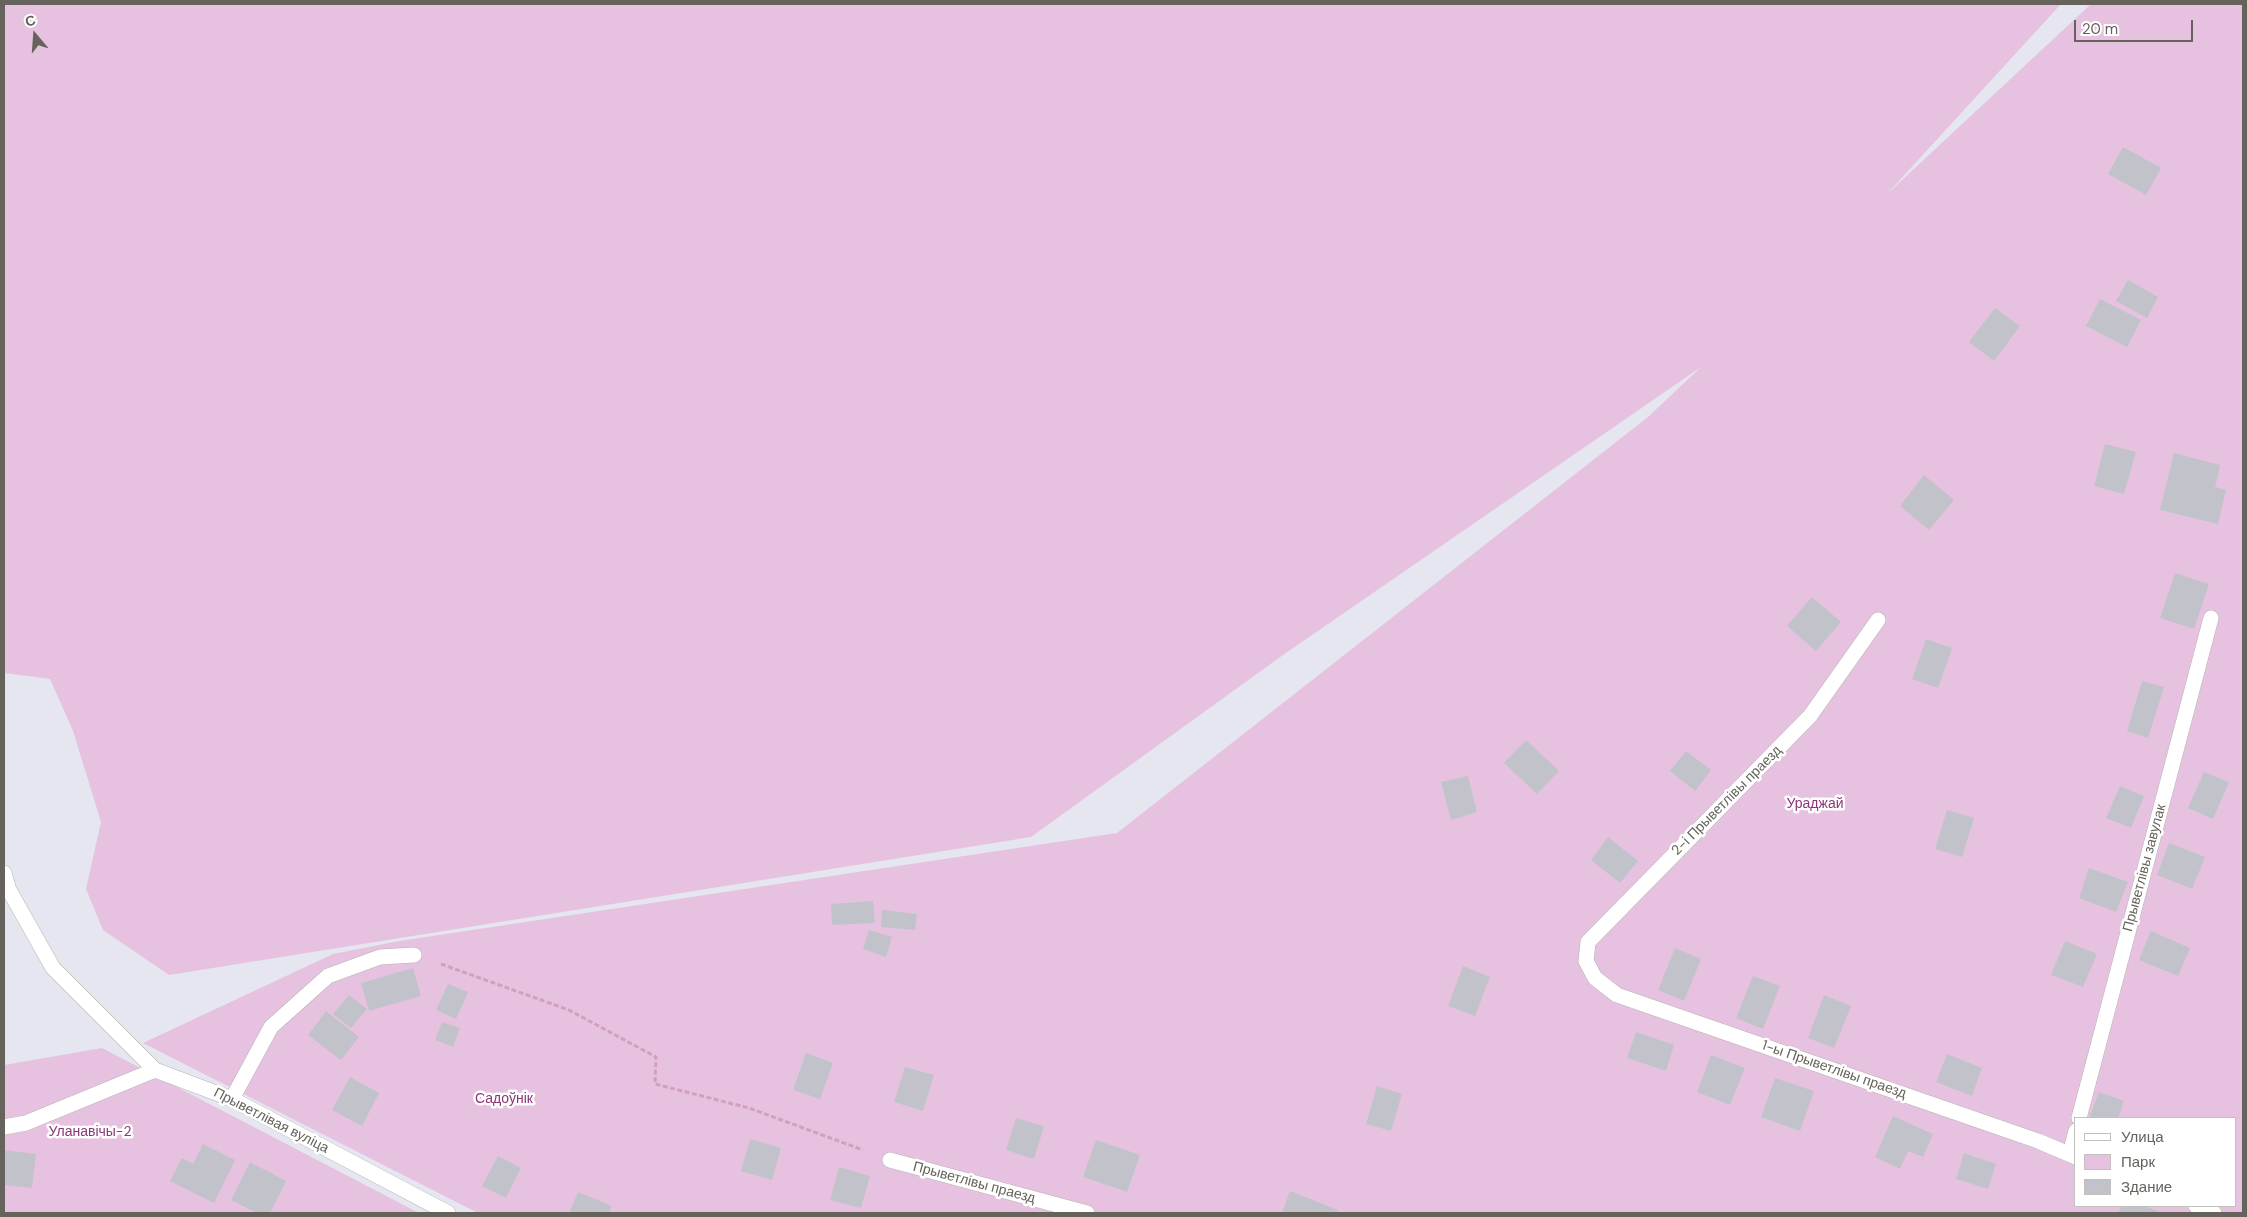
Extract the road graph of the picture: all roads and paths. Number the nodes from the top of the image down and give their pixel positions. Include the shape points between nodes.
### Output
1 (2212, 618) dead end
2 (1878, 620) dead end
3 (4, 874) edge
4 (414, 955) joint
5 (1595, 978) joint
6 (155, 1070) junction
7 (232, 1099) junction
8 (2079, 1117) edge
9 (4, 1127) edge
10 (2073, 1156) edge
11 (890, 1160) joint
12 (2199, 1207) edge
13 (448, 1213) edge
14 (1087, 1213) edge
15 (2214, 1213) edge

1 - 8 street, Прыветлівы завулак
2 - 5 street, 2-і Прыветлівы праезд via 1810,716 1588,942 1586,961
3 - 6 street via 9,890 53,968
4 - 7 street via 380,957 328,976 271,1027
4 - 11 path via 577,1014 656,1056 654,1084 749,1108
5 - 10 street, 1-ы Прыветлівы праезд via 1617,994
6 - 7 street, Прыветлівая вуліца
6 - 9 street via 26,1123
7 - 13 street, Прыветлівая вуліца
11 - 14 street, Прыветлівы праезд
12 - 15 street

